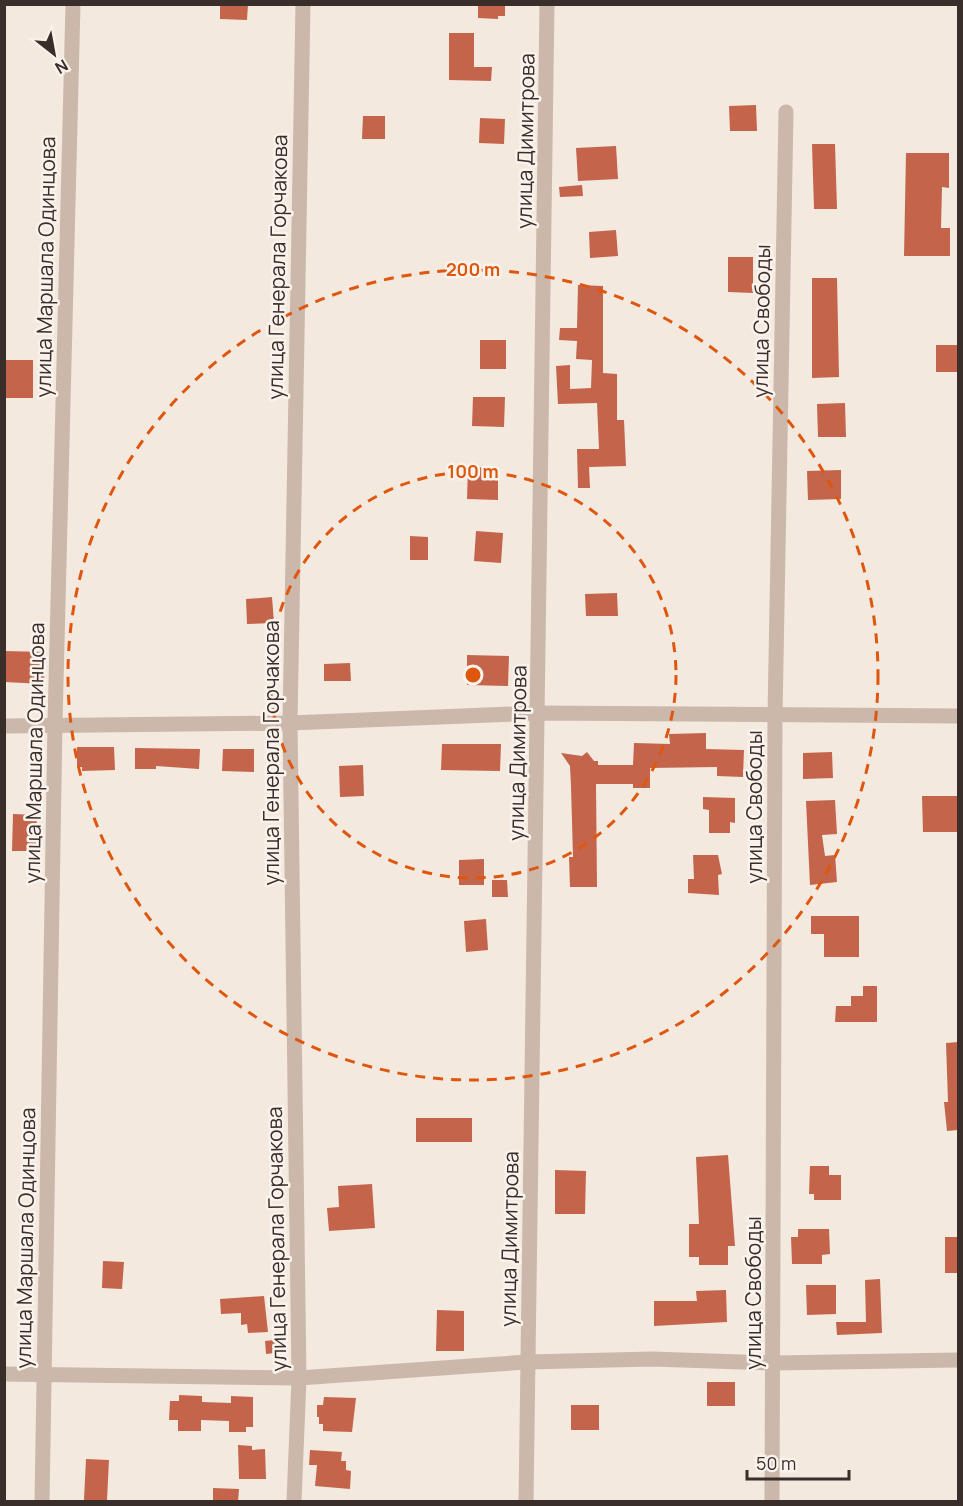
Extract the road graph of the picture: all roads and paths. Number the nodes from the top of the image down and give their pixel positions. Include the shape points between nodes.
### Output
1 (73, 4) edge
2 (303, 4) edge
3 (547, 4) edge
4 (786, 112) dead end
5 (538, 713) junction
6 (775, 716) junction
7 (958, 716) edge
8 (55, 723) junction
9 (290, 723) junction
10 (4, 726) edge
11 (958, 1360) edge
12 (527, 1362) junction
13 (774, 1363) junction
14 (4, 1374) edge
15 (44, 1376) junction
16 (299, 1378) junction
17 (42, 1502) edge
18 (294, 1502) edge
19 (526, 1502) edge
20 (772, 1502) edge

1 - 8 street, улица Маршала Одинцова
2 - 9 street, улица Генерала Горчакова
3 - 5 street, улица Димитрова
4 - 6 street, улица Свободы
5 - 6 street
5 - 9 street
5 - 12 street, улица Димитрова
6 - 7 street
6 - 13 street, улица Свободы
8 - 9 street
8 - 10 street
8 - 15 street, улица Маршала Одинцова
9 - 16 street, улица Генерала Горчакова
11 - 13 street
12 - 13 street via 652,1359
12 - 16 street
12 - 19 street, улица Димитрова
13 - 20 street, улица Свободы
14 - 15 street
15 - 16 street
15 - 17 street, улица Маршала Одинцова
16 - 18 street, улица Генерала Горчакова

